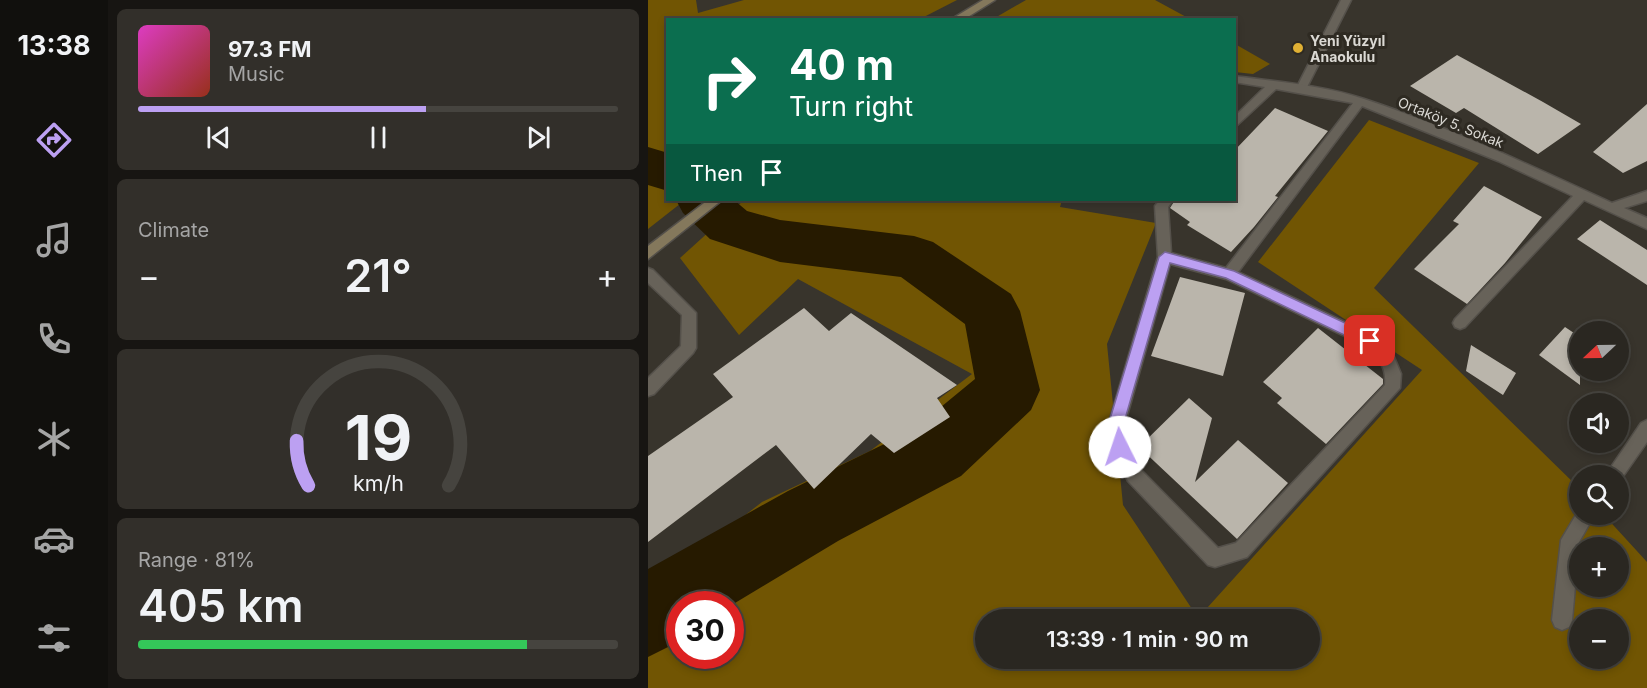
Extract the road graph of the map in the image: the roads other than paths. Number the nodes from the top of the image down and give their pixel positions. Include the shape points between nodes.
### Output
1 (990, 0) edge
2 (1346, 0) edge
3 (958, 18) edge
4 (1236, 79) edge
5 (1274, 85) junction
6 (1301, 89) junction
7 (1360, 101) junction
8 (1236, 122) edge
9 (1582, 194) junction
10 (1647, 196) edge
11 (715, 201) edge
12 (1166, 201) edge
13 (1613, 207) junction
14 (1647, 224) edge
15 (648, 254) edge
16 (1165, 257) junction
17 (648, 274) edge
18 (1229, 274) junction
19 (1460, 323) dead end
20 (648, 389) edge
21 (1647, 428) edge
22 (1621, 465) edge
23 (1579, 525) edge
24 (1562, 621) dead end

1 - 3 main road
2 - 6 street
4 - 5 street, Ortaköy 5. Sokak
5 - 6 street, Ortaköy 5. Sokak
5 - 8 street
6 - 7 street, Ortaköy 5. Sokak
7 - 9 street, Ortaköy 5. Sokak
7 - 18 street
9 - 13 street, Ortaköy 5. Sokak
9 - 19 street
10 - 13 street
11 - 15 main road
12 - 16 street via 1161,206
13 - 14 street, Ortaköy 5. Sokak
16 - 18 street
16 - 18 street via 1118,419 1120,447 1134,475 1215,558 1241,551 1392,388 1395,377 1384,352 1370,341
17 - 20 street via 689,313 688,348
21 - 22 street
23 - 24 street via 1570,540

